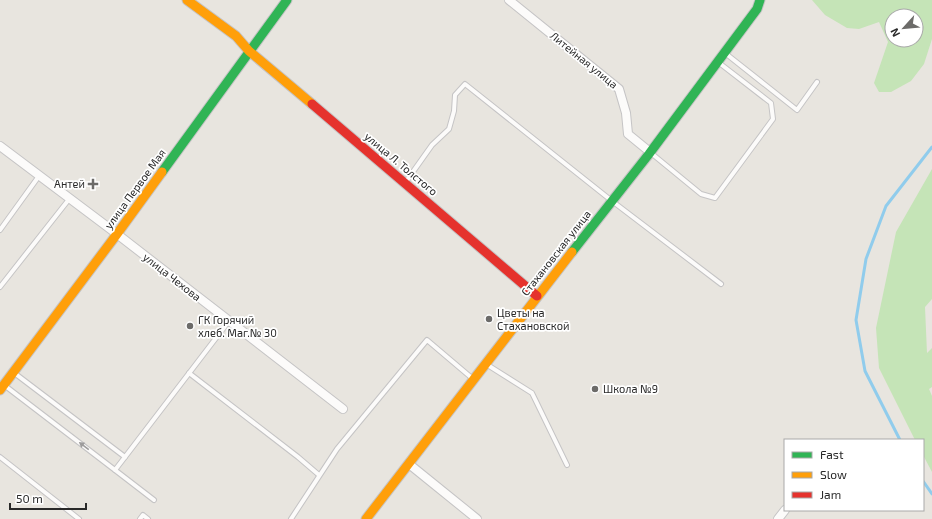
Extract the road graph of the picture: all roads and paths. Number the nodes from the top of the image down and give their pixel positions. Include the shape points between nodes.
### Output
1 (187, 0) edge
2 (287, 0) edge
3 (509, 0) edge
4 (760, 0) edge
5 (249, 51) junction
6 (724, 53) junction
7 (717, 62) junction
8 (817, 82) dead end
9 (0, 146) edge
10 (650, 152) junction
11 (40, 176) junction
12 (405, 184) junction
13 (70, 198) junction
14 (612, 201) junction
15 (0, 230) edge
16 (117, 234) junction
17 (721, 284) dead end
18 (0, 287) edge
19 (538, 296) junction
20 (229, 321) junction
21 (486, 364) junction
22 (13, 372) junction
23 (189, 373) junction
24 (473, 380) junction
25 (2, 388) edge
26 (343, 409) dead end
27 (126, 457) junction
28 (0, 458) edge
29 (409, 464) junction
30 (567, 465) dead end
31 (115, 470) junction
32 (319, 476) junction
33 (154, 500) dead end
34 (785, 511) edge
35 (79, 519) edge
36 (140, 519) edge
37 (148, 519) edge
38 (290, 519) edge
39 (366, 519) edge
40 (477, 519) edge
41 (778, 519) edge

1 - 5 street, улица Л. Толстого via 236,36
2 - 5 street, улица Первое Мая
3 - 10 street, Литейная улица via 620,89 628,134
4 - 6 street, Стахановская улица via 757,9
5 - 12 street, улица Л. Толстого
5 - 16 street, улица Первое Мая
6 - 7 street, Стахановская улица
6 - 8 lane via 797,110
7 - 10 street, Стахановская улица
7 - 10 lane via 771,103 773,119 715,198 701,194
9 - 11 street, улица Чехова
10 - 14 street, Стахановская улица
11 - 13 street, улица Чехова
11 - 15 lane
12 - 14 lane via 432,145 449,129 455,95 465,84
12 - 19 street, улица Л. Толстого
13 - 16 street, улица Чехова
13 - 18 lane
14 - 17 lane
14 - 19 street, Стахановская улица
16 - 20 street, улица Чехова
16 - 22 street, улица Первое Мая
19 - 21 street, Стахановская улица
20 - 23 lane
20 - 26 street, улица Чехова
21 - 24 street, Стахановская улица
21 - 30 lane via 532,393
22 - 25 street, улица Первое Мая
22 - 27 lane
23 - 27 lane
23 - 32 lane
24 - 29 street, Стахановская улица
24 - 32 lane via 428,340 337,449
31 -> 25 lane
27 - 31 lane
28 - 35 lane
29 - 39 street, Стахановская улица
29 - 40 street
31 - 33 lane
32 - 38 lane
34 - 41 street
36 - 37 lane via 143,515

